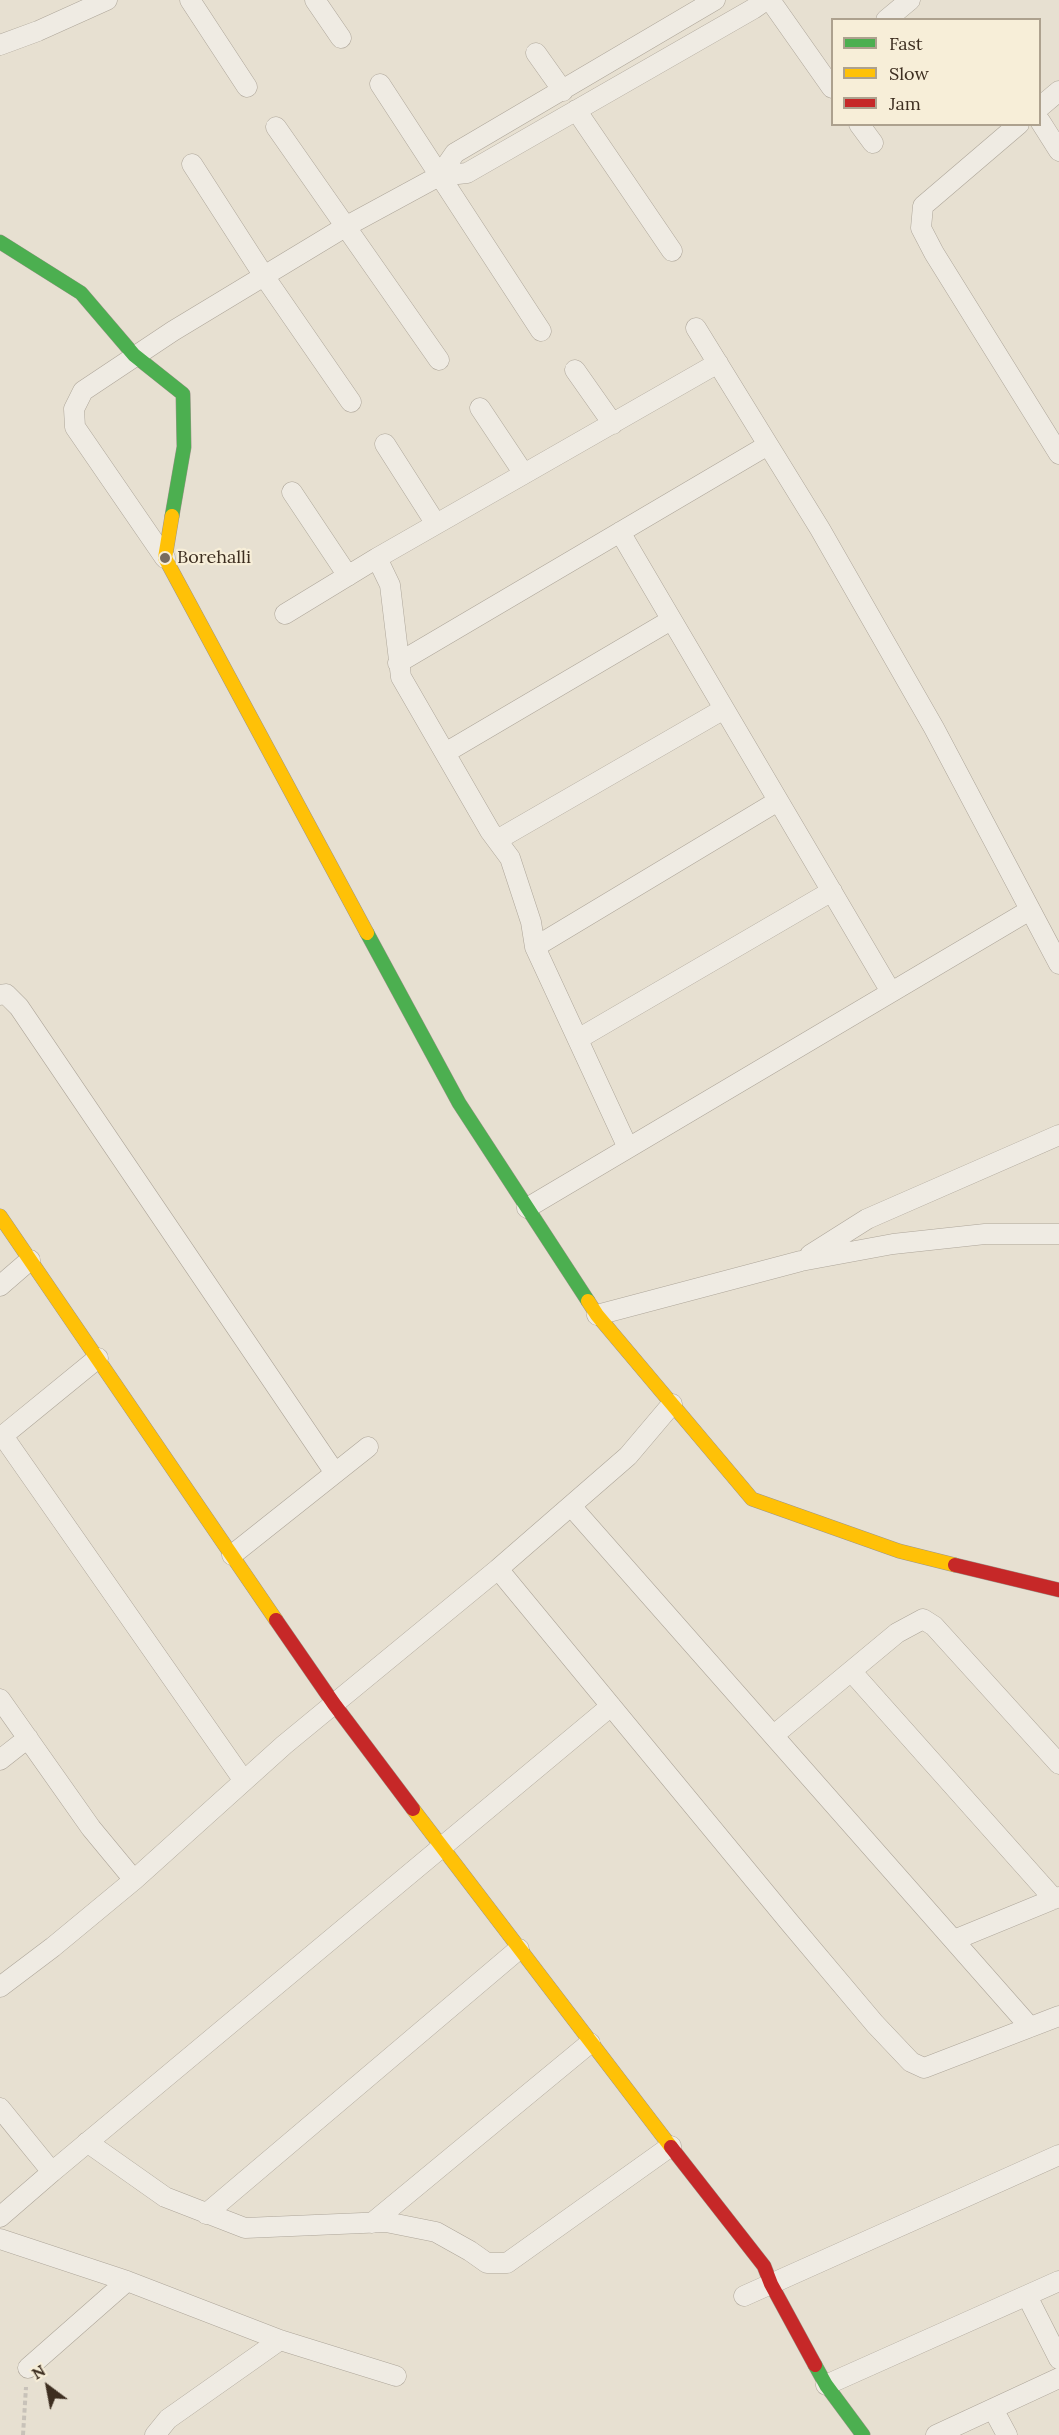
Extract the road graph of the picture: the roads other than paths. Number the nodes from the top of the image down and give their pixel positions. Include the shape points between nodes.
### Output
1 (107, 0) edge
2 (190, 0) edge
3 (315, 0) edge
4 (715, 0) edge
5 (768, 0) edge
6 (910, 0) edge
7 (888, 18) edge
8 (341, 38) dead end
9 (0, 45) edge
10 (536, 53) dead end
11 (829, 74) edge
12 (380, 84) dead end
13 (246, 87) dead end
14 (563, 91) junction
15 (1059, 91) edge
16 (1041, 106) edge
17 (576, 110) junction
18 (1041, 123) edge
19 (860, 126) edge
20 (1016, 126) edge
21 (276, 128) dead end
22 (873, 143) dead end
23 (1059, 151) edge
24 (192, 164) dead end
25 (439, 176) junction
26 (345, 227) junction
27 (0, 242) edge
28 (672, 251) dead end
29 (264, 276) junction
30 (696, 328) dead end
31 (541, 331) dead end
32 (134, 355) junction
33 (439, 360) dead end
34 (718, 363) junction
35 (575, 370) dead end
36 (351, 402) dead end
37 (480, 408) dead end
38 (613, 424) junction
39 (385, 444) dead end
40 (768, 445) junction
41 (1059, 454) edge
42 (524, 474) junction
43 (292, 492) dead end
44 (436, 524) junction
45 (620, 532) junction
46 (165, 558) junction
47 (376, 558) junction
48 (348, 576) junction
49 (285, 614) dead end
50 (671, 620) junction
51 (398, 663) junction
52 (724, 709) junction
53 (445, 753) junction
54 (778, 801) junction
55 (497, 840) junction
56 (832, 891) junction
57 (1030, 910) junction
58 (535, 947) junction
59 (1059, 964) edge
60 (891, 992) junction
61 (0, 994) edge
62 (578, 1039) junction
63 (1059, 1135) edge
64 (628, 1148) junction
65 (527, 1208) junction
66 (0, 1216) edge
67 (1059, 1234) edge
68 (30, 1260) junction
69 (801, 1261) junction
70 (0, 1286) edge
71 (597, 1315) junction
72 (98, 1358) junction
73 (672, 1404) junction
74 (1, 1437) edge
75 (368, 1447) dead end
76 (335, 1473) junction
77 (571, 1506) junction
78 (232, 1555) junction
79 (498, 1569) junction
80 (1059, 1590) edge
81 (851, 1671) junction
82 (0, 1699) edge
83 (334, 1704) junction
84 (611, 1706) junction
85 (774, 1735) junction
86 (28, 1738) junction
87 (0, 1760) edge
88 (1059, 1764) edge
89 (244, 1781) junction
90 (442, 1846) junction
91 (134, 1880) junction
92 (1056, 1898) edge
93 (954, 1940) junction
94 (519, 1949) junction
95 (0, 1987) edge
96 (1059, 2016) edge
97 (1030, 2027) junction
98 (591, 2043) junction
99 (0, 2108) edge
100 (87, 2142) junction
101 (672, 2146) junction
102 (1059, 2155) edge
103 (52, 2172) junction
104 (206, 2214) junction
105 (0, 2217) edge
106 (372, 2223) junction
107 (0, 2239) edge
108 (127, 2281) junction
109 (1059, 2281) edge
110 (771, 2284) junction
111 (744, 2296) dead end
112 (1027, 2296) junction
113 (280, 2340) junction
114 (1059, 2359) edge
115 (28, 2368) road end
116 (396, 2376) dead end
117 (1059, 2378) edge
118 (826, 2385) junction
119 (993, 2409) junction
120 (155, 2435) edge
121 (863, 2435) edge
122 (936, 2435) edge
123 (1007, 2435) edge

1 - 9 street
2 - 13 street
3 - 8 street
4 - 14 street
5 - 11 street
5 - 17 street
6 - 7 street
10 - 14 street
12 - 25 street
14 - 25 street via 455,153
15 - 16 street
17 - 25 street via 467,173
17 - 28 street
18 - 23 street
19 - 22 street
20 - 41 street via 923,206 921,228
21 - 26 street
24 - 29 street
25 - 26 street
25 - 31 street
26 - 29 street
26 - 33 street
27 - 32 main road via 81,293
29 - 32 street
29 - 36 street
30 - 34 street
32 - 46 main road via 183,394 184,447
32 - 46 street via 83,391 73,417 75,427
34 - 38 street
34 - 40 street
35 - 38 street
37 - 42 street
38 - 42 street
39 - 44 street
40 - 45 street
40 - 57 street via 934,728
42 - 44 street
43 - 48 street
44 - 47 street
45 - 50 street
45 - 51 street
46 - 65 main road via 459,1103
47 - 48 street
47 - 51 street via 390,585
48 - 49 street
50 - 52 street
50 - 53 street
51 - 53 street via 401,677
52 - 54 street
52 - 55 street
53 - 55 street
54 - 56 street
54 - 58 street
55 - 58 street via 510,858 523,893
56 - 60 street
56 - 62 street
57 - 59 street
57 - 60 street
58 - 62 street
60 - 64 street
61 - 76 street via 6,994 19,1007
62 - 64 street
63 - 69 street via 867,1220
64 - 65 street
65 - 71 main road
66 - 68 main road
67 - 69 street via 985,1234 893,1244
68 - 70 street
68 - 72 main road
69 - 71 street
71 - 73 main road
72 - 74 street
72 - 78 main road
73 - 77 street via 628,1456
73 - 80 main road via 752,1499 900,1551
74 - 89 street
75 - 76 street
76 - 78 street
77 - 79 street
77 - 85 street
78 - 83 main road
79 - 83 street
79 - 84 street
81 - 85 street
81 - 88 street via 897,1633 923,1620 934,1626
81 - 92 street
82 - 86 street
83 - 89 street
83 - 90 main road
84 - 90 street
84 - 97 street via 882,2033 911,2062 924,2068
85 - 93 street
86 - 87 street
86 - 91 street via 91,1828
89 - 91 street
90 - 94 main road
90 - 100 street
91 - 95 street
92 - 93 street
93 - 97 street
94 - 98 main road
94 - 104 street
96 - 97 street
98 - 101 main road
98 - 106 street
99 - 103 street
100 - 103 street
100 - 104 street via 165,2197
101 - 106 street via 507,2263 487,2263 436,2232
101 - 110 main road via 764,2266
102 - 110 street
103 - 105 street
104 - 106 street via 245,2228
107 - 108 street
108 - 113 street
108 - 115 street
109 - 112 street
110 - 111 street
110 - 118 main road
112 - 114 street
112 - 118 street
113 - 116 street
113 - 120 street via 168,2419
117 - 119 street
118 - 121 main road
119 - 122 street
119 - 123 street

